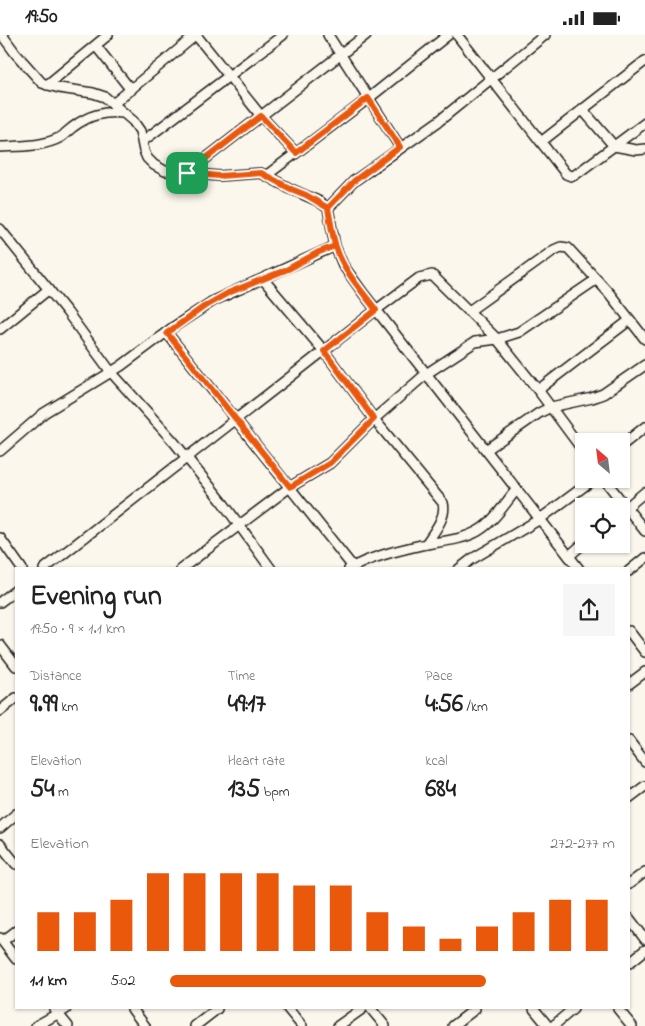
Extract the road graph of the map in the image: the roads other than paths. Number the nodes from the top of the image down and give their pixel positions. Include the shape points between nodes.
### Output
1 (108, 35) edge
2 (283, 35) edge
3 (328, 35) edge
4 (366, 35) edge
5 (448, 35) edge
6 (456, 35) edge
7 (544, 35) edge
8 (5, 39) edge
9 (96, 46) junction
10 (341, 55) junction
11 (645, 61) edge
12 (229, 77) junction
13 (490, 79) junction
14 (48, 85) junction
15 (131, 90) junction
16 (368, 98) junction
17 (113, 104) junction
18 (582, 109) junction
19 (124, 113) junction
20 (261, 116) junction
21 (645, 123) edge
22 (143, 141) junction
23 (540, 142) junction
24 (614, 146) junction
25 (0, 147) edge
26 (400, 147) junction
27 (645, 149) edge
28 (296, 153) junction
29 (187, 173) junction
30 (266, 175) junction
31 (328, 208) junction
32 (0, 229) edge
33 (335, 246) junction
34 (263, 279) junction
35 (597, 279) junction
36 (49, 289) junction
37 (376, 310) junction
38 (469, 311) junction
39 (630, 320) junction
40 (0, 329) edge
41 (167, 333) junction
42 (497, 339) junction
43 (645, 339) edge
44 (324, 351) junction
45 (645, 365) edge
46 (111, 372) junction
47 (426, 374) junction
48 (538, 390) junction
49 (551, 407) junction
50 (237, 419) junction
51 (374, 419) junction
52 (645, 427) edge
53 (630, 438) edge
54 (575, 440) edge
55 (486, 450) junction
56 (0, 451) edge
57 (187, 458) junction
58 (290, 487) junction
59 (582, 488) edge
60 (517, 489) junction
61 (645, 493) edge
62 (630, 505) edge
63 (630, 516) edge
64 (540, 519) junction
65 (238, 525) junction
66 (645, 531) edge
67 (0, 538) edge
68 (426, 544) junction
69 (575, 551) edge
70 (569, 556) junction
71 (645, 558) edge
72 (21, 567) edge
73 (47, 567) edge
74 (184, 567) edge
75 (269, 567) edge
76 (350, 567) edge
77 (354, 567) edge
78 (462, 567) edge
79 (577, 567) edge
80 (630, 570) edge
81 (15, 591) edge
82 (0, 602) edge
83 (630, 632) edge
84 (0, 645) edge
85 (645, 652) edge
86 (15, 665) edge
87 (645, 672) edge
88 (630, 683) edge
89 (15, 700) edge
90 (0, 711) edge
91 (630, 742) edge
92 (645, 762) edge
93 (645, 786) edge
94 (630, 797) edge
95 (15, 815) edge
96 (0, 828) edge
97 (0, 844) edge
98 (15, 863) edge
99 (645, 872) edge
100 (630, 884) edge
101 (630, 919) edge
102 (15, 932) edge
103 (645, 939) edge
104 (1, 940) edge
105 (645, 950) edge
106 (15, 958) edge
107 (630, 962) edge
108 (132, 1009) edge
109 (217, 1009) edge
110 (288, 1009) edge
111 (362, 1009) edge
112 (371, 1009) edge
113 (475, 1009) edge
114 (534, 1009) edge
115 (573, 1009) edge
116 (618, 1009) edge
117 (60, 1011) edge
118 (36, 1026) edge
119 (68, 1026) edge
120 (146, 1026) edge
121 (195, 1026) edge
122 (302, 1026) edge
123 (338, 1026) edge
124 (385, 1026) edge
125 (453, 1026) edge
126 (548, 1026) edge
127 (552, 1026) edge
128 (632, 1026) edge

1 - 9 street
2 - 12 street
3 - 10 street
4 - 10 street
5 - 16 street
6 - 13 street
7 - 13 street
8 - 14 street via 42,83
9 - 14 street
9 - 15 street
10 - 16 street
10 - 20 street
11 - 18 street
12 - 15 street via 196,35
12 - 20 street
12 - 22 street
13 - 23 street
13 - 26 street via 439,121
14 - 17 street via 92,93
15 - 17 street
16 - 26 street
16 - 28 street
17 - 19 street
18 - 23 street
18 - 24 street
19 - 22 street via 140,131
19 - 25 street via 97,113 50,141
20 - 28 street
20 - 29 street
21 - 24 street
22 - 29 street via 147,158 154,165 165,171
23 - 24 street via 571,176
24 - 27 street
26 - 31 street via 354,181
28 - 30 street
29 - 30 street
30 - 31 street
31 - 33 street
32 - 36 street
33 - 34 street
33 - 37 street via 343,265
34 - 41 street via 228,293
34 - 44 street
35 - 38 street via 568,248 562,247
35 - 39 street
35 - 42 street via 519,332
36 - 40 street
36 - 46 street
37 - 38 street via 419,278 432,275
37 - 44 street
37 - 47 street
38 - 42 street
39 - 43 street
39 - 48 street
41 - 46 street
41 - 50 street
42 - 47 street via 475,343
42 - 48 street
44 - 50 street
44 - 51 street
45 - 49 street via 592,399
46 - 56 street via 44,413
46 - 57 street
47 - 51 street
47 - 55 street
48 - 49 street
49 - 54 street
49 - 55 street
50 - 57 street
50 - 58 street
51 - 58 street via 330,463
51 - 68 street via 443,503 443,513
52 - 53 street
55 - 60 street
57 - 65 street
57 - 73 street
58 - 65 street
58 - 76 street
59 - 64 street
60 - 64 street
60 - 68 street via 478,531 461,538
61 - 62 street
63 - 66 street
64 - 70 street
64 - 78 street
65 - 74 street
65 - 75 street
67 - 72 street
68 - 77 street
69 - 70 street
70 - 79 street
71 - 80 street
81 - 82 street
83 - 85 street
84 - 86 street
87 - 88 street
89 - 90 street
91 - 92 street
93 - 94 street
95 - 96 street
97 - 98 street
99 - 100 street
101 - 103 street
102 - 104 street
104 - 106 street
105 - 107 street
108 - 120 street
109 - 121 street
110 - 122 street
111 - 123 street
112 - 124 street
113 - 125 street
114 - 126 street
115 - 127 street
116 - 128 street
117 - 118 street
117 - 119 street

